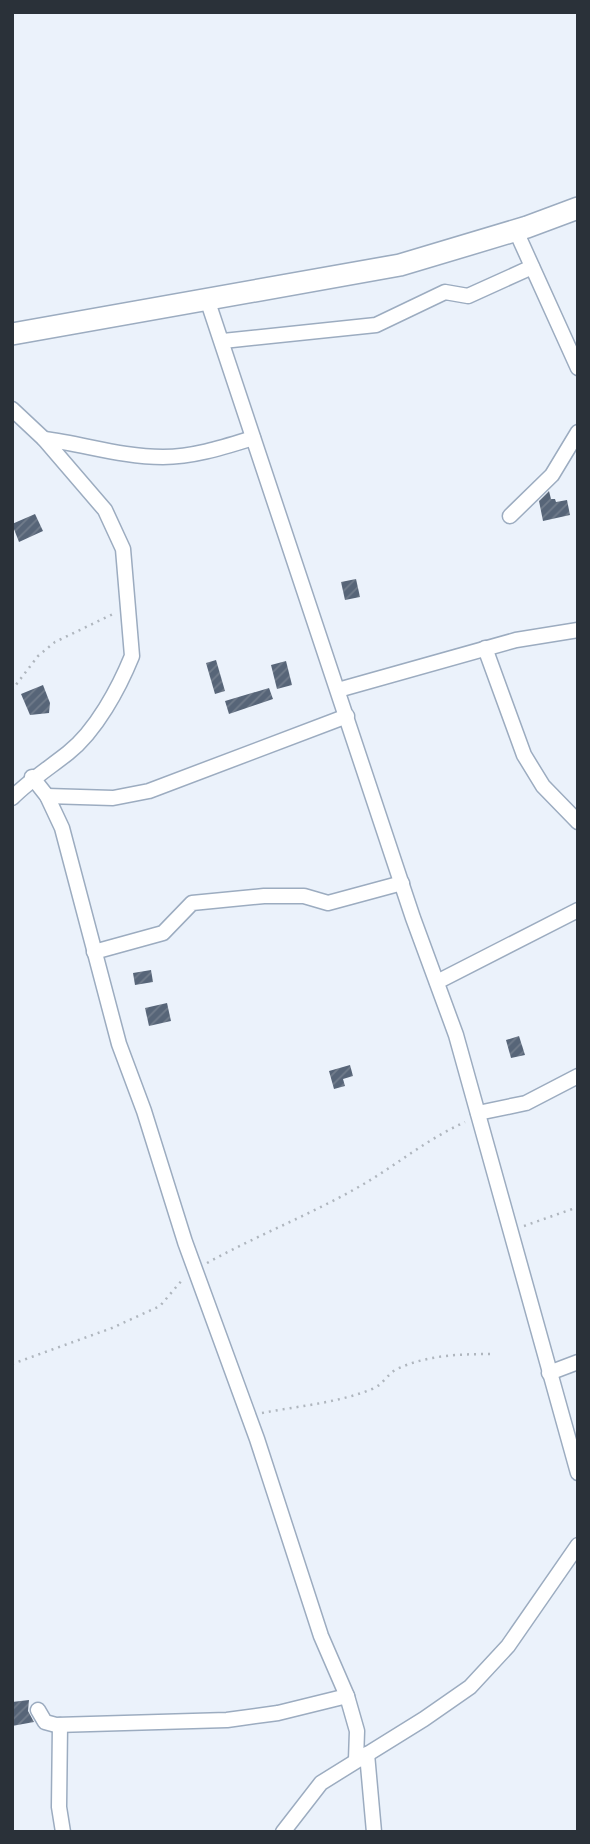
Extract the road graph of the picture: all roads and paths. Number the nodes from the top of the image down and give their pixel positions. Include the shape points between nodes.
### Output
1 (578, 208) edge
2 (516, 230) junction
3 (533, 267) junction
4 (207, 299) junction
5 (12, 334) edge
6 (223, 341) junction
7 (578, 369) edge
8 (12, 409) edge
9 (578, 432) edge
10 (254, 438) junction
11 (44, 439) junction
12 (510, 516) dead end
13 (129, 607) junction
14 (578, 630) edge
15 (485, 648) junction
16 (12, 690) edge
17 (338, 690) junction
18 (347, 716) junction
19 (33, 777) junction
20 (47, 796) junction
21 (12, 798) edge
22 (578, 822) edge
23 (402, 883) junction
24 (578, 910) edge
25 (94, 952) junction
26 (437, 982) junction
27 (578, 1076) edge
28 (478, 1114) junction
29 (578, 1207) edge
30 (511, 1230) junction
31 (194, 1267) junction
32 (492, 1354) dead end
33 (578, 1362) edge
34 (12, 1364) edge
35 (549, 1373) junction
36 (249, 1415) junction
37 (578, 1473) edge
38 (578, 1545) edge
39 (347, 1696) junction
40 (38, 1710) dead end
41 (60, 1725) junction
42 (362, 1757) junction
43 (64, 1832) edge
44 (283, 1832) edge
45 (374, 1832) edge

1 - 2 street
2 - 3 street
2 - 4 street via 400,265
3 - 6 street via 468,296 445,292 376,325
3 - 7 street
4 - 5 street
4 - 6 street
6 - 10 street
8 - 11 street
9 - 12 street via 552,475
10 - 11 street via 208,452 166,457 108,452
10 - 17 street
11 - 13 street via 105,510 123,549
13 - 16 path via 55,642
13 - 19 street via 132,656 126,671 87,733 70,752
14 - 15 street
15 - 17 street
15 - 22 street via 524,755 543,786
17 - 18 street
18 - 20 street via 149,791 113,798
18 - 23 street
19 - 20 street
19 - 21 street
20 - 25 street via 77,876
23 - 25 street via 331,902 304,896 264,896 192,903 163,933
23 - 26 street
24 - 26 street
25 - 31 street via 119,1044
26 - 28 street
27 - 28 street via 526,1103
28 - 30 street
28 - 31 path via 331,1202
29 - 30 path
30 - 35 street
31 - 34 path via 160,1306
31 - 36 street
32 - 36 path via 415,1362 394,1371 374,1388
33 - 35 street
35 - 37 street
36 - 39 street via 321,1636
38 - 42 street via 508,1646 470,1687
39 - 41 street via 226,1720
39 - 42 street
40 - 41 street via 45,1722
41 - 43 street via 59,1807
42 - 44 street via 320,1783
42 - 45 street

